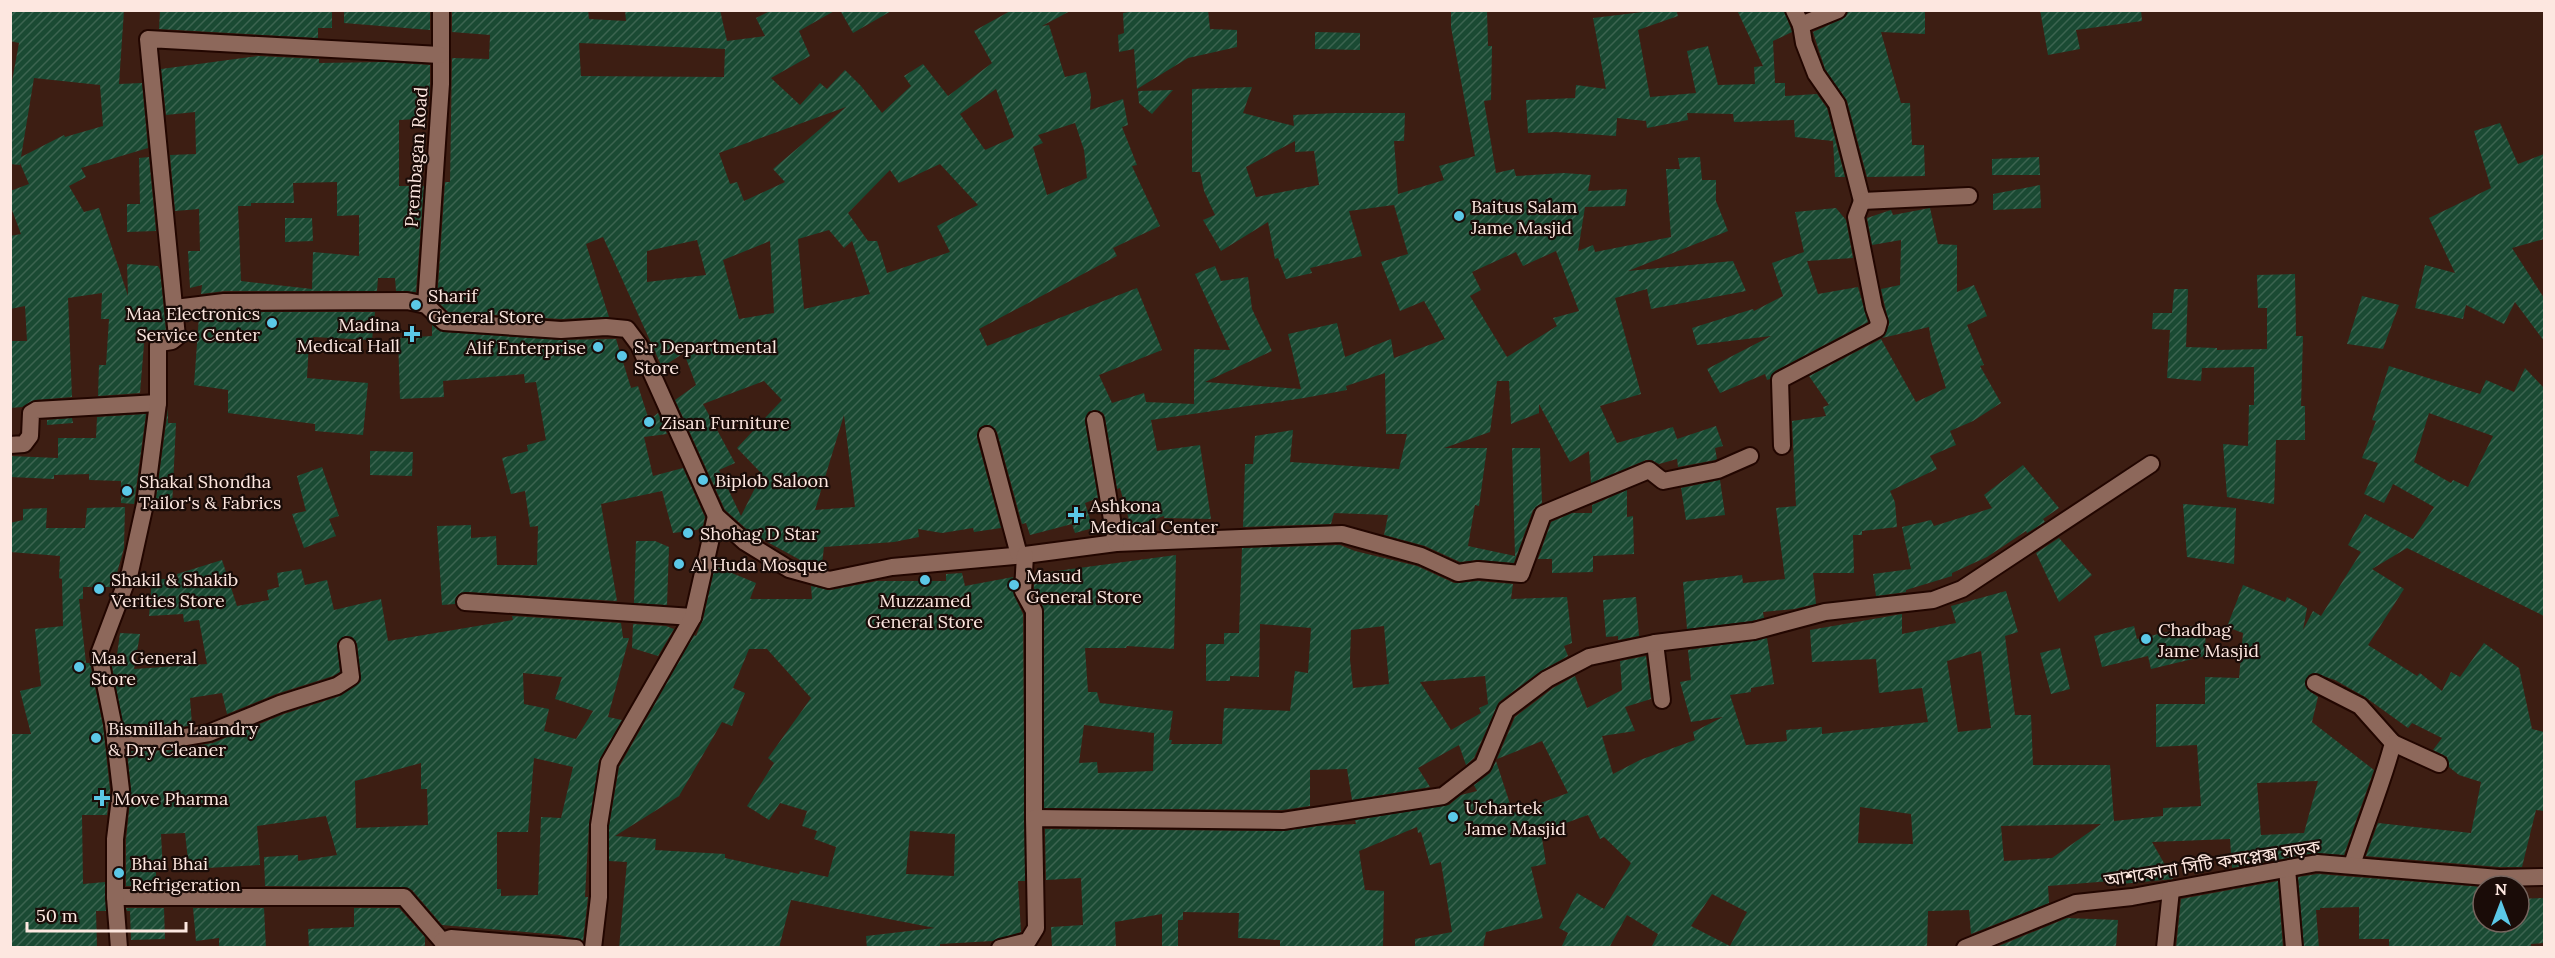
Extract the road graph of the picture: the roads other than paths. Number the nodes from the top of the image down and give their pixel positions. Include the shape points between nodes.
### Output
1 (441, 10) edge
2 (1838, 10) edge
3 (1798, 18) edge
4 (440, 55) junction
5 (1969, 196) dead end
6 (1862, 201) junction
7 (426, 305) junction
8 (175, 308) junction
9 (158, 403) junction
10 (1095, 420) dead end
11 (987, 435) dead end
12 (10, 444) edge
13 (1782, 446) dead end
14 (1750, 456) dead end
15 (2151, 464) dead end
16 (717, 516) junction
17 (1116, 543) junction
18 (1022, 555) junction
19 (465, 602) dead end
20 (693, 617) junction
21 (1655, 643) junction
22 (346, 646) dead end
23 (2315, 683) dead end
24 (1662, 700) dead end
25 (115, 741) junction
26 (2393, 743) junction
27 (2439, 764) dead end
28 (1035, 818) junction
29 (2352, 865) junction
30 (2286, 869) junction
31 (2544, 877) edge
32 (2171, 890) junction
33 (115, 897) junction
34 (439, 944) edge
35 (119, 948) edge
36 (576, 948) edge
37 (593, 948) edge
38 (1000, 948) edge
39 (1965, 948) edge
40 (2165, 948) edge
41 (2295, 948) edge

1 - 4 street, Prembagan Road
2 - 3 street
3 - 6 street via 1816,74 1837,104
4 - 7 street, Prembagan Road
4 - 8 street via 148,39
5 - 6 street
6 - 13 street via 1856,217 1879,322 1877,330 1780,380
7 - 8 street via 407,301 235,302
7 - 16 street via 444,322 627,330 639,345
8 - 9 street via 177,337 158,346
9 - 12 street via 36,411 32,413 30,436 24,444
9 - 25 street via 145,504 132,560 99,654
10 - 17 street
11 - 18 street
14 - 17 street via 1718,470 1663,481 1648,470 1543,514 1521,574 1478,570 1458,573 1421,556 1342,534
15 - 21 street via 1962,589 1933,600 1825,612 1754,631
16 - 18 street via 745,542 789,569 829,580 892,567
16 - 20 street
17 - 18 street
18 - 28 street via 1023,591 1034,611
19 - 20 street
20 - 37 street via 609,763 599,825 599,897
21 - 24 street
21 - 28 street via 1589,657 1547,680 1506,710 1484,765 1443,796 1283,821
22 - 25 street via 351,677 337,686 209,733 168,740
23 - 26 street via 2360,706
25 - 33 street via 121,790 115,839
26 - 27 street
26 - 29 street
28 - 38 street via 1036,928 1028,941
29 - 30 street, আশকোনা সিটি কমপ্লেক্স সড়ক via 2316,863
29 - 31 street, আশকোনা সিটি কমপ্লেক্স সড়ক via 2499,878
30 - 32 street, আশকোনা সিটি কমপ্লেক্স সড়ক
30 - 41 street
32 - 39 street, আশকোনা সিটি কমপ্লেক্স সড়ক via 2076,903
32 - 40 street
33 - 34 street via 404,897
33 - 35 street
34 - 36 street via 451,938

